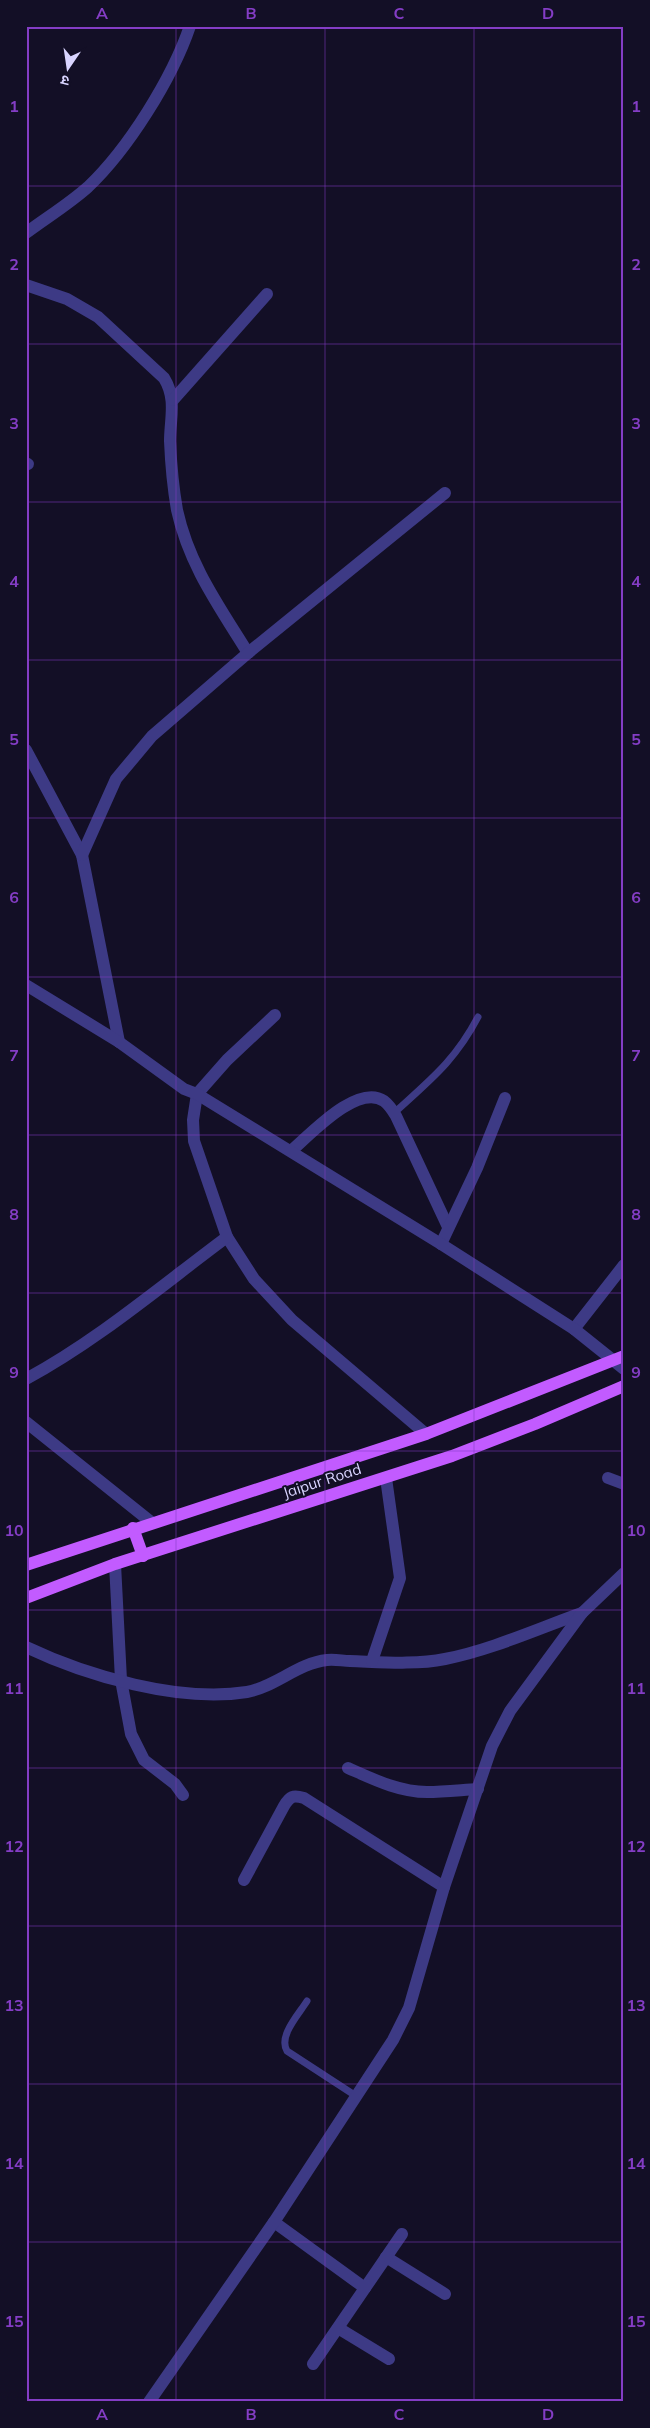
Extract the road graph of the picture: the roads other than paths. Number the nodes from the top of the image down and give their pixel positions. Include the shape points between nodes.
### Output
1 (190, 26) edge
2 (26, 233) edge
3 (26, 285) edge
4 (267, 294) dead end
5 (173, 400) junction
6 (445, 493) dead end
7 (248, 653) junction
8 (26, 750) edge
9 (82, 855) junction
10 (26, 985) edge
11 (275, 1015) dead end
12 (478, 1017) dead end
13 (119, 1042) junction
14 (197, 1094) junction
15 (506, 1098) dead end
16 (394, 1112) junction
17 (291, 1152) junction
18 (448, 1227) junction
19 (226, 1237) junction
20 (441, 1244) junction
21 (624, 1265) edge
22 (574, 1329) junction
23 (621, 1362) edge
24 (26, 1379) edge
25 (624, 1386) edge
26 (26, 1422) edge
27 (426, 1434) junction
28 (386, 1478) junction
29 (608, 1478) dead end
30 (624, 1484) edge
31 (152, 1522) junction
32 (133, 1528) junction
33 (143, 1556) junction
34 (115, 1564) junction
35 (26, 1565) edge
36 (624, 1573) edge
37 (26, 1598) edge
38 (582, 1613) junction
39 (26, 1647) edge
40 (372, 1661) junction
41 (121, 1680) junction
42 (348, 1768) dead end
43 (478, 1789) junction
44 (183, 1795) dead end
45 (244, 1880) dead end
46 (444, 1887) junction
47 (307, 2001) dead end
48 (356, 2096) junction
49 (274, 2222) junction
50 (402, 2234) dead end
51 (386, 2257) junction
52 (365, 2288) junction
53 (445, 2294) dead end
54 (338, 2328) junction
55 (389, 2359) dead end
56 (313, 2364) dead end
57 (148, 2402) edge

1 - 2 street via 162,84 111,163 86,188
3 - 5 street via 67,299 98,317 164,378
4 - 5 street
5 - 7 street via 172,476 185,544 202,580
6 - 7 street
7 - 9 street via 152,736 129,761 116,779
8 - 9 street
9 - 13 street
10 - 13 street
11 - 14 street
12 - 16 lane via 464,1043 442,1070
13 - 14 street via 184,1089
14 - 17 street
14 - 19 street via 194,1141
15 - 18 street
16 - 17 street via 384,1101 372,1097 356,1099
16 - 18 street
17 - 20 street
18 - 20 street
19 - 24 street via 108,1326 51,1366
19 - 27 street via 254,1279 292,1320
20 - 22 street
21 - 22 street
22 - 23 street
23 - 27 main road, Jaipur Road
25 - 28 main road, Jaipur Road via 526,1428
26 - 31 street
27 - 31 main road, Jaipur Road
28 - 33 main road, Jaipur Road
28 - 40 street via 400,1578
29 - 30 street
31 - 32 main road, Jaipur Road
32 - 33 main road
32 - 35 main road, Jaipur Road
33 - 34 main road, Jaipur Road
34 - 37 main road, Jaipur Road
34 - 41 street
36 - 38 street
38 - 40 street via 444,1659
38 - 43 street via 510,1711 492,1746
39 - 41 street
40 - 41 street via 328,1660 308,1665 248,1692 172,1692
41 - 44 street via 137,1749 144,1760 175,1784
42 - 43 street via 387,1785 410,1790
43 - 46 street
45 - 46 street via 289,1797 295,1796 304,1798
46 - 48 street via 409,2008 393,2040
47 - 48 lane via 286,2035 284,2046
48 - 49 street
49 - 52 street
49 - 57 street
50 - 51 street
51 - 52 street
51 - 53 street
52 - 54 street
54 - 55 street
54 - 56 street

